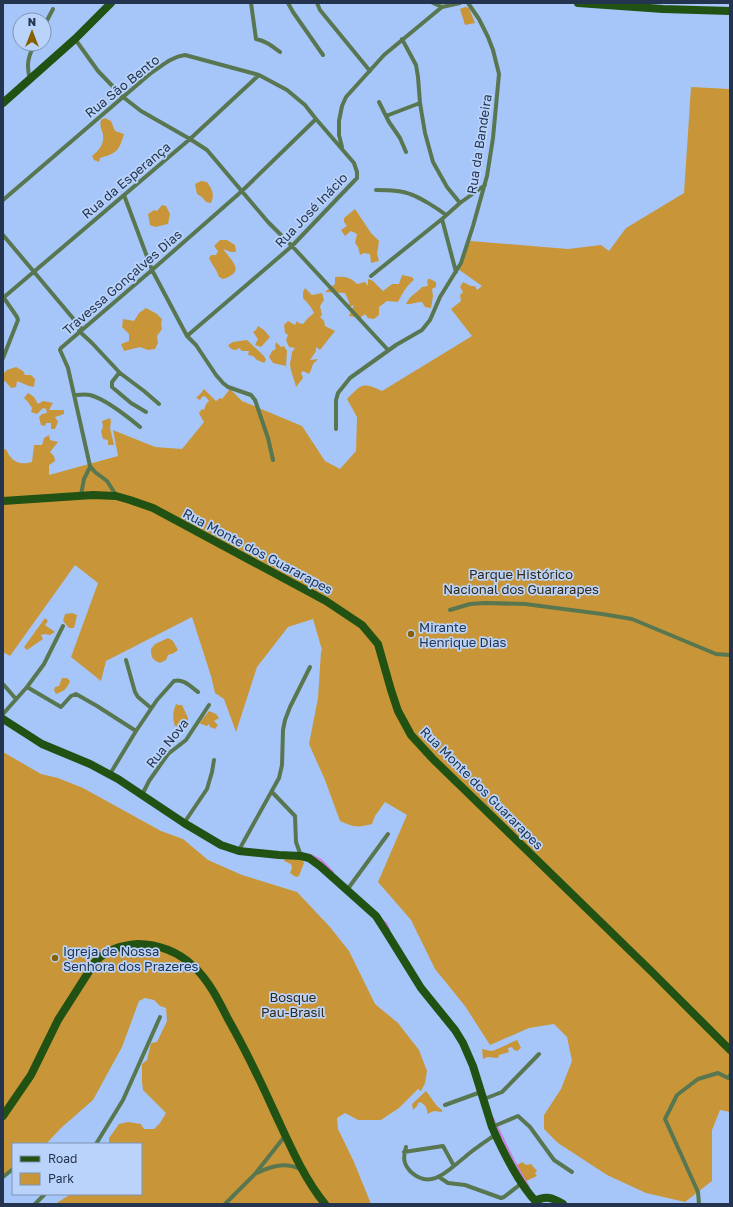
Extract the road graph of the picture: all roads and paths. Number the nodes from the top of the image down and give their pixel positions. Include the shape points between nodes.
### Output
1 (112, 3) edge
2 (251, 3) edge
3 (288, 3) edge
4 (317, 3) edge
5 (433, 3) edge
6 (460, 3) edge
7 (468, 3) edge
8 (578, 3) edge
9 (442, 7) junction
10 (53, 9) dead end
11 (730, 11) edge
12 (51, 12) edge
13 (74, 39) junction
14 (402, 39) junction
15 (30, 52) edge
16 (280, 52) dead end
17 (323, 56) dead end
18 (370, 71) junction
19 (259, 75) junction
20 (30, 79) junction
21 (123, 97) junction
22 (379, 102) dead end
23 (3, 103) edge
24 (420, 103) junction
25 (386, 116) junction
26 (316, 119) junction
27 (190, 139) junction
28 (342, 149) junction
29 (406, 152) dead end
30 (485, 185) junction
31 (376, 190) dead end
32 (242, 191) junction
33 (124, 195) junction
34 (3, 200) edge
35 (460, 203) junction
36 (446, 215) junction
37 (442, 219) junction
38 (3, 235) edge
39 (292, 246) junction
40 (152, 270) junction
41 (34, 271) junction
42 (456, 272) junction
43 (371, 276) dead end
44 (3, 298) edge
45 (80, 330) junction
46 (187, 336) junction
47 (388, 350) junction
48 (3, 358) edge
49 (120, 373) junction
50 (75, 395) junction
51 (159, 404) dead end
52 (146, 412) dead end
53 (140, 427) dead end
54 (336, 429) dead end
55 (273, 460) dead end
56 (90, 467) junction
57 (81, 496) junction
58 (116, 496) junction
59 (3, 501) edge
60 (450, 610) dead end
61 (63, 626) dead end
62 (730, 655) edge
63 (126, 660) dead end
64 (310, 667) dead end
65 (3, 684) edge
66 (27, 687) junction
67 (198, 692) dead end
68 (16, 699) junction
69 (209, 704) dead end
70 (151, 708) junction
71 (3, 714) edge
72 (3, 719) edge
73 (136, 731) junction
74 (214, 760) dead end
75 (110, 774) junction
76 (272, 792) junction
77 (141, 795) junction
78 (184, 823) junction
79 (388, 834) dead end
80 (238, 851) junction
81 (301, 856) junction
82 (347, 890) junction
83 (160, 1017) dead end
84 (730, 1050) edge
85 (539, 1054) dead end
86 (730, 1075) edge
87 (482, 1096) junction
88 (445, 1105) dead end
89 (3, 1116) edge
90 (492, 1127) junction
91 (495, 1135) junction
92 (285, 1136) junction
93 (97, 1143) edge
94 (406, 1146) dead end
95 (404, 1152) junction
96 (454, 1166) junction
97 (12, 1170) edge
98 (303, 1170) junction
99 (572, 1172) dead end
100 (255, 1174) junction
101 (3, 1177) edge
102 (439, 1177) junction
103 (522, 1183) junction
104 (44, 1195) edge
105 (537, 1202) edge
106 (34, 1204) edge
107 (225, 1204) edge
108 (325, 1204) edge
109 (563, 1204) edge
110 (699, 1204) edge

1 - 13 main road
2 - 16 street via 256,39 264,41
3 - 17 street
4 - 18 street
5 - 9 street
6 - 9 street
7 - 30 street, Rua da Bandeira via 488,37 499,74 493,138
8 - 11 main road
9 - 14 street
10 - 12 street
13 - 20 main road
13 - 21 street via 98,71
14 - 18 street
14 - 24 street via 416,65
15 - 20 street via 27,66
18 - 28 street via 346,97 342,106 339,121
19 - 21 street, Rua São Bento via 185,56 176,56
19 - 26 street, Rua São Bento via 297,97
19 - 27 street, Rua da Esperança
20 - 23 main road
21 - 27 street via 141,111
21 - 34 street, Rua São Bento
22 - 25 street
24 - 25 street
24 - 35 street via 433,162 447,187
25 - 29 street
26 - 28 street, Rua São Bento
26 - 32 street, Travessa Gonçalves Dias
27 - 32 street via 207,150
27 - 33 street, Rua da Esperança
28 - 39 street, Rua José Inácio via 354,163 357,178
30 - 35 street
30 - 42 street, Rua da Bandeira via 465,252
31 - 36 street via 410,194
32 - 39 street
32 - 40 street, Travessa Gonçalves Dias
33 - 40 street
33 - 41 street, Rua da Esperança
35 - 36 street
36 - 37 street
37 - 42 street
37 - 43 street
38 - 41 street
39 - 46 street, Rua José Inácio
39 - 47 street
40 - 45 street, Travessa Gonçalves Dias
40 - 46 street
41 - 44 street, Rua da Esperança
41 - 45 street
42 - 47 street, Rua da Bandeira via 422,330
44 - 48 street via 18,320
45 - 49 street
45 - 50 street, Travessa Gonçalves Dias via 60,349
46 - 55 street via 223,383 251,395 256,400
47 - 54 street, Rua da Bandeira via 350,378 338,393
49 - 51 street
49 - 52 street via 112,382 112,387
50 - 53 street via 90,395 127,415
50 - 56 street, Travessa Gonçalves Dias
56 - 57 street via 84,479
56 - 58 street via 107,480
57 - 58 main road, Rua Monte dos Guararapes
57 - 59 main road, Rua Monte dos Guararapes
58 - 84 main road, Rua Monte dos Guararapes via 153,508 326,601 362,625 378,644 398,711 411,735 432,759
60 - 62 street via 470,604 525,604 602,614 632,619 716,654
61 - 66 street via 44,664
63 - 70 street via 135,692
64 - 76 street via 285,720 282,765
65 - 68 street
66 - 68 street
66 - 73 street via 61,707 70,696 76,694
67 - 70 street via 182,680 176,680
68 - 71 street
69 - 77 street, Rua Nova via 186,740 168,754
70 - 73 street
72 - 75 main road via 42,744
73 - 75 street
74 - 78 street via 206,789
75 - 77 main road
76 - 80 street
76 - 81 street via 296,816 296,842
77 - 78 main road
78 - 80 main road
79 - 82 street
80 - 81 main road
81 - 82 main road via 315,861
82 - 87 main road via 376,916 421,988 455,1030 470,1061
83 - 93 street via 123,1100
85 - 87 street via 507,1088 498,1094
86 - 110 street via 728,1078 718,1073 698,1080 677,1095 665,1119 691,1174 698,1192
87 - 88 street
87 - 90 main road
89 - 92 main road via 31,1075 58,1020 95,962 103,955 121,947 144,944 169,950 183,958 202,976 246,1051
90 - 91 main road
90 - 99 street via 518,1116 530,1127 554,1160
91 - 96 street
91 - 103 main road
92 - 98 main road
92 - 100 street
94 - 95 street
95 - 96 street via 443,1146
95 - 102 street via 408,1168 415,1176 424,1179
96 - 102 street
97 - 101 street
98 - 100 street via 278,1166
98 - 108 main road
100 - 107 street
102 - 103 street via 448,1183 465,1185 501,1198
103 - 105 main road
104 - 106 street
105 - 109 main road via 540,1198 548,1197

